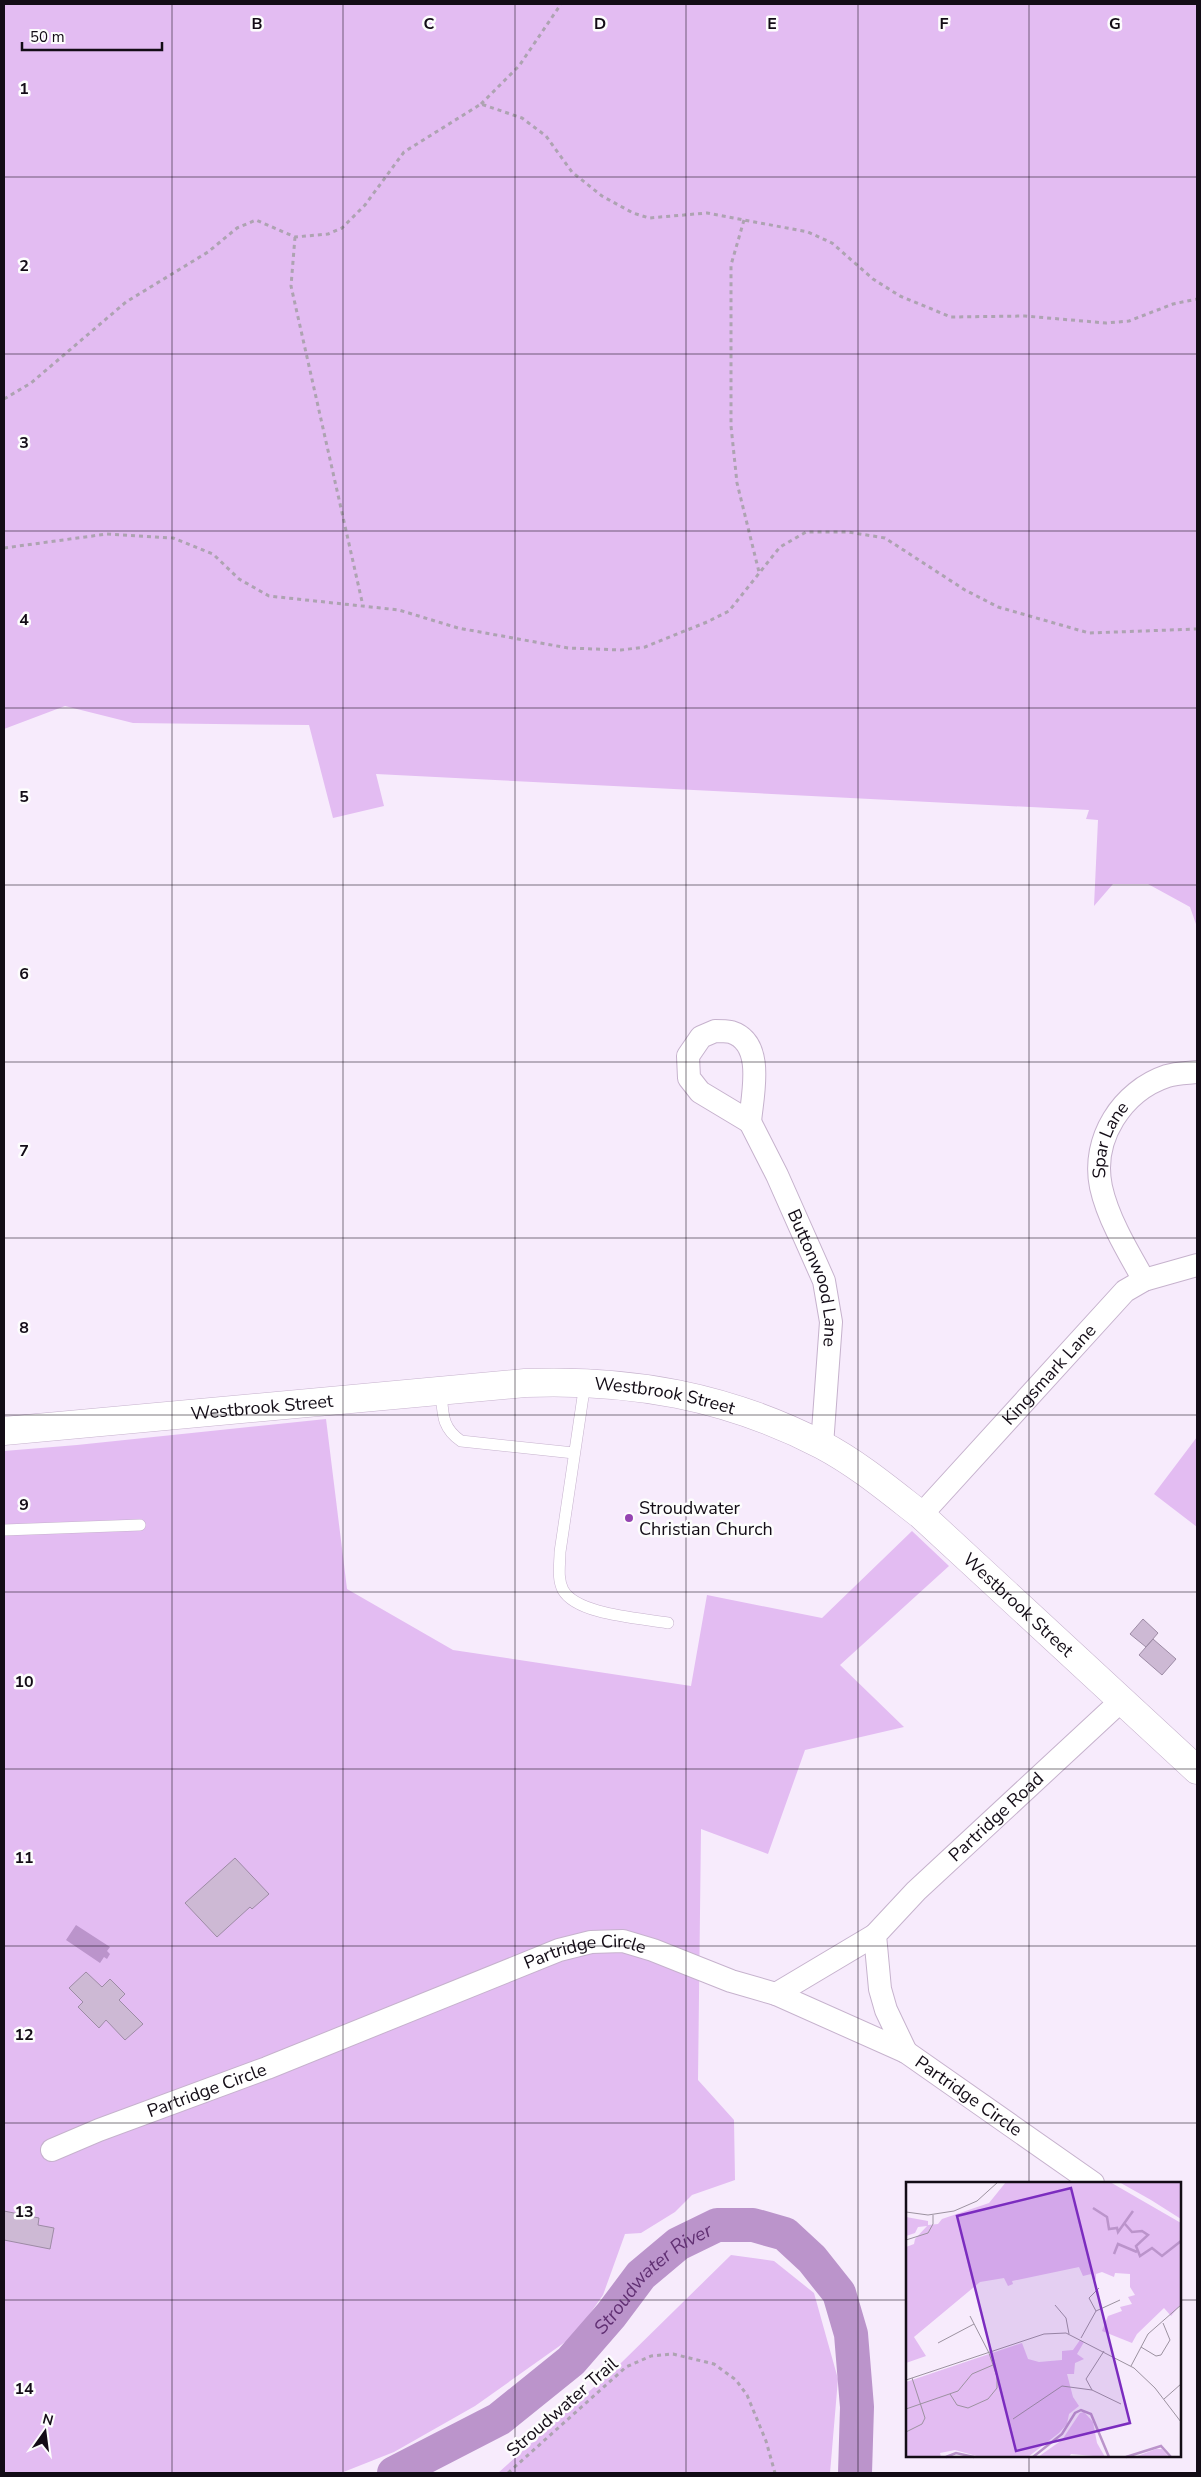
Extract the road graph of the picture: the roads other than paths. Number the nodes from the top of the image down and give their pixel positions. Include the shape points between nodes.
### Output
1 (1197, 1072) edge
2 (750, 1122) dead end
3 (1197, 1265) edge
4 (1144, 1280) junction
5 (586, 1382) junction
6 (441, 1390) junction
7 (4, 1431) edge
8 (822, 1445) junction
9 (574, 1453) junction
10 (921, 1515) junction
11 (140, 1525) dead end
12 (4, 1530) edge
13 (668, 1623) dead end
14 (1122, 1700) junction
15 (1197, 1770) edge
16 (875, 1935) junction
17 (776, 1994) junction
18 (906, 2052) junction
19 (52, 2150) dead end
20 (1092, 2182) edge

1 - 4 street, Spar Lane via 1168,1076 1143,1088 1114,1115 1104,1138 1100,1158 1101,1186 1110,1213
2 - 8 street, Buttonwood Lane via 824,1281 831,1322
3 - 4 street, Kingsmark Lane
4 - 10 street, Kingsmark Lane via 1125,1291 1085,1333
5 - 6 main road, Westbrook Street
5 - 8 main road, Westbrook Street via 631,1385 716,1402
5 - 9 lane
6 - 7 main road, Westbrook Street
6 - 9 lane via 444,1422 450,1434 461,1441
8 - 10 main road, Westbrook Street via 876,1480
9 - 13 lane via 560,1552 559,1575 563,1591 585,1608
10 - 14 main road, Westbrook Street
11 - 12 lane
14 - 15 main road, Westbrook Street
14 - 16 street, Partridge Road via 916,1891
16 - 17 street, Partridge Road
16 - 18 street via 880,1989
17 - 18 street, Partridge Circle
17 - 19 street, Partridge Circle via 623,1941 591,1942 559,1950 267,2068
18 - 20 street, Partridge Circle

